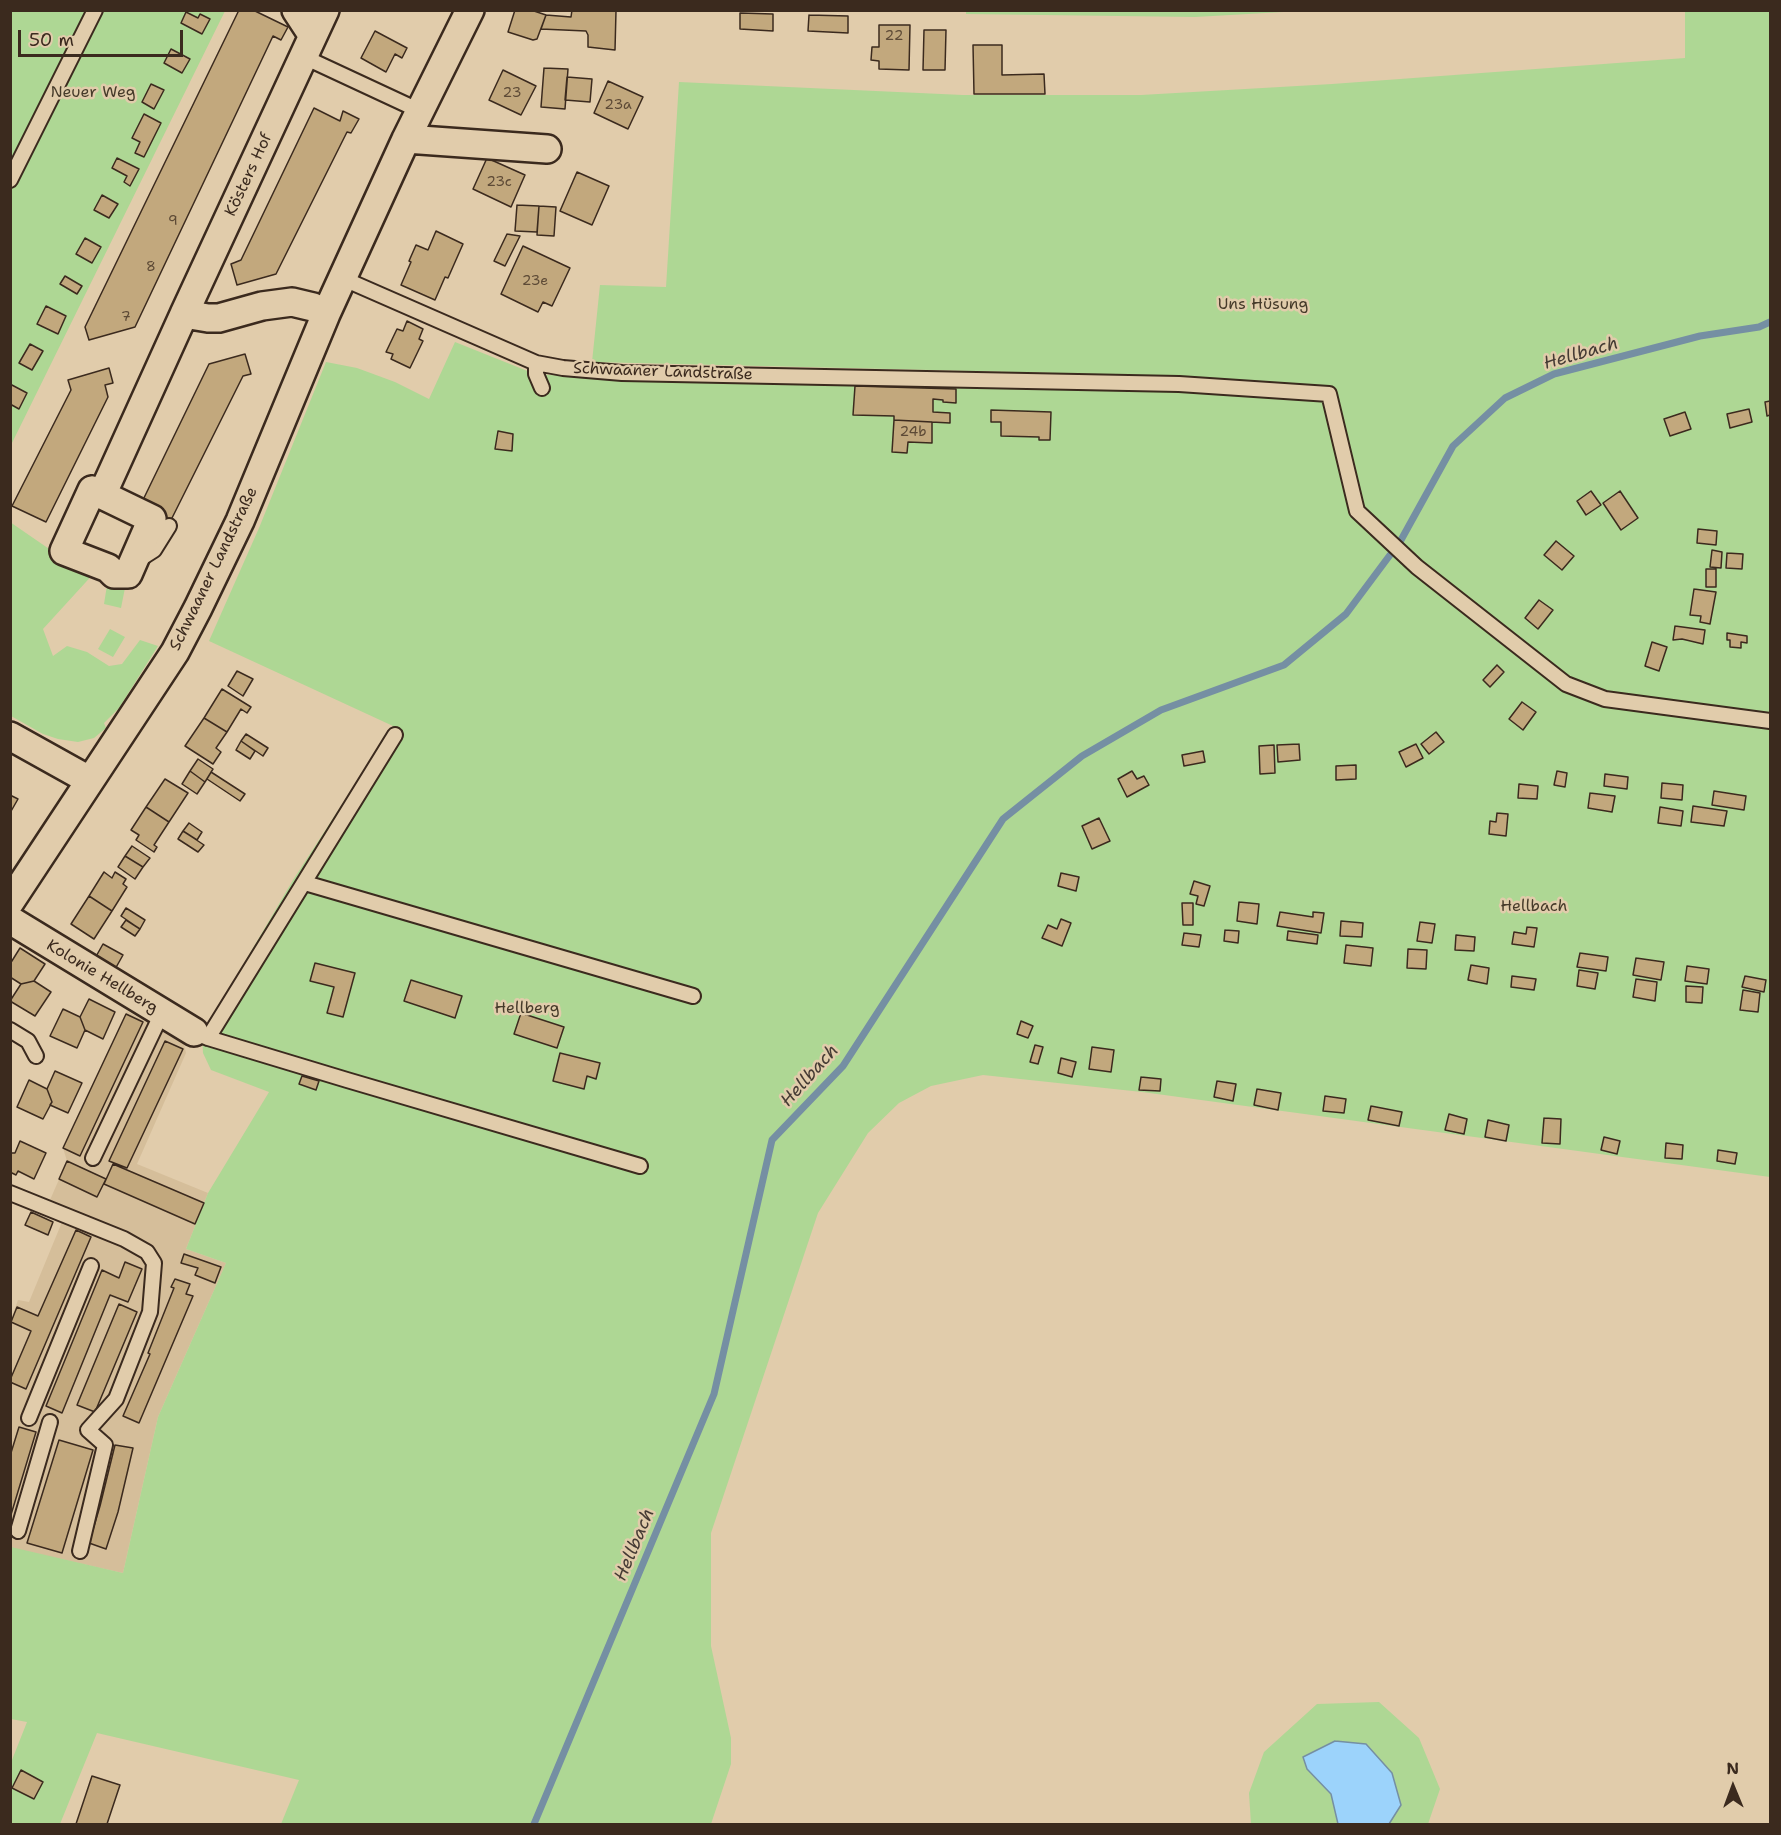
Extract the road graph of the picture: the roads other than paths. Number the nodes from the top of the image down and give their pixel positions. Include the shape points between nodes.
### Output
1 (95, 10) edge
2 (296, 10) edge
3 (325, 10) edge
4 (470, 10) edge
5 (309, 47) junction
6 (420, 111) junction
7 (406, 139) junction
8 (547, 149) dead end
9 (10, 180) edge
10 (344, 279) junction
11 (184, 314) junction
12 (326, 314) junction
13 (536, 363) junction
14 (542, 388) dead end
15 (102, 495) junction
16 (169, 526) dead end
17 (136, 556) junction
18 (1770, 721) edge
19 (395, 735) dead end
20 (10, 736) edge
21 (90, 780) junction
22 (304, 883) junction
23 (10, 902) edge
24 (10, 920) edge
25 (693, 996) dead end
26 (162, 1013) junction
27 (10, 1030) edge
28 (201, 1035) junction
29 (36, 1056) dead end
30 (93, 1158) dead end
31 (640, 1166) dead end
32 (10, 1193) edge
33 (91, 1266) dead end
34 (29, 1418) dead end
35 (50, 1422) dead end
36 (18, 1531) dead end
37 (80, 1551) dead end

1 - 9 lane
2 - 5 street
3 - 5 street, Kösters Hof
4 - 6 street, Schwaaner Landstraße
5 - 6 lane
5 - 11 street, Kösters Hof
6 - 7 street, Schwaaner Landstraße
7 - 8 street
7 - 10 street, Schwaaner Landstraße
10 - 12 street, Schwaaner Landstraße
10 - 13 lane, Schwaaner Landstraße
11 - 12 street via 219,318 292,302
11 - 15 street, Kösters Hof
12 - 21 street, Schwaaner Landstraße via 240,521 198,608 175,652
13 - 14 lane
13 - 18 lane, Schwaaner Landstraße via 601,372 1179,384 1329,394 1357,511 1417,567 1566,684 1605,699
15 - 17 street via 152,519
15 - 17 street via 92,490 64,551 114,573 128,574
16 - 17 lane via 154,550 143,557
19 - 22 lane
20 - 21 street
21 - 23 street, Schwaaner Landstraße
22 - 25 lane
22 - 28 lane
24 - 26 street, Kolonie Hellberg
26 - 28 street, Kolonie Hellberg
26 - 30 lane
27 - 29 lane via 28,1041
28 - 31 lane
32 - 37 lane via 124,1239 147,1252 154,1263 150,1312 116,1399 88,1430 105,1445
33 - 34 lane
35 - 36 lane

